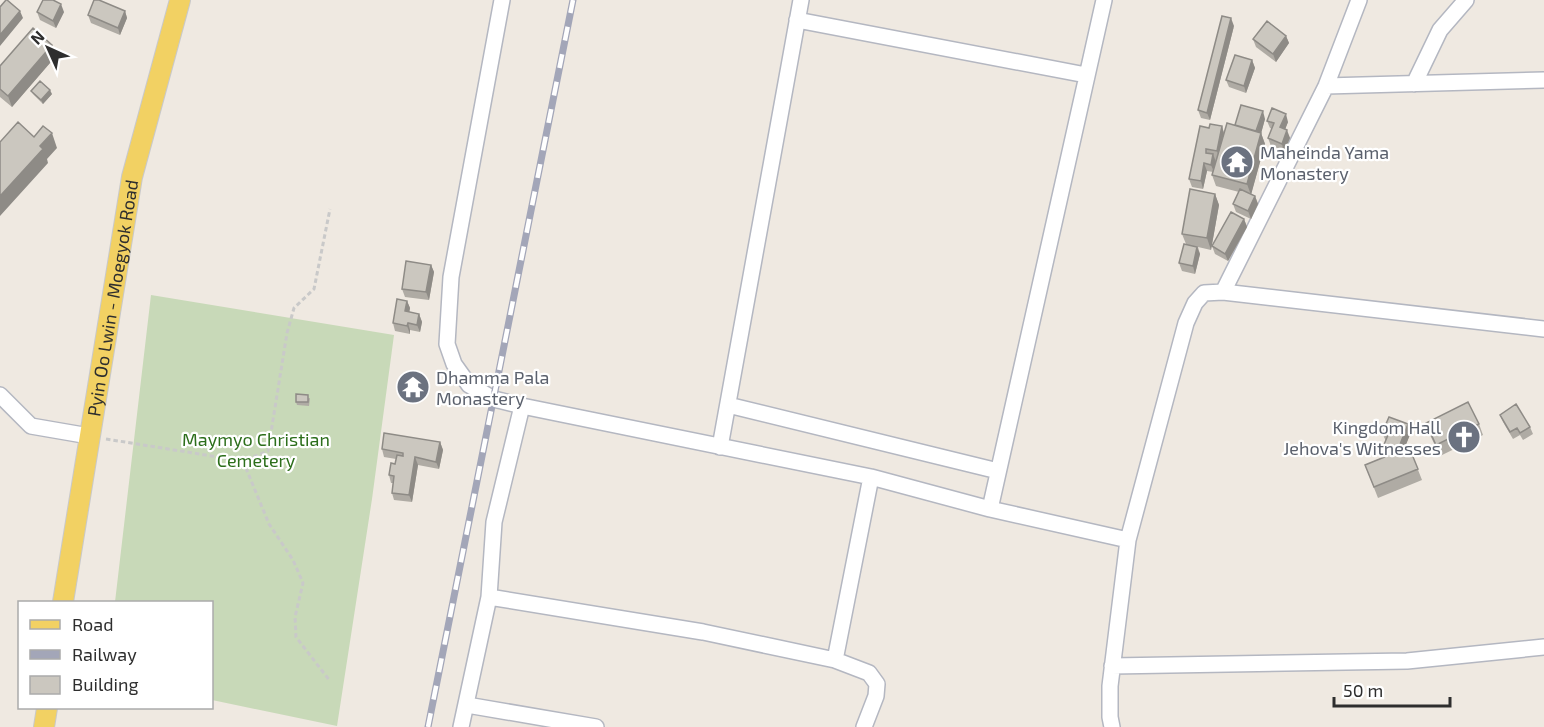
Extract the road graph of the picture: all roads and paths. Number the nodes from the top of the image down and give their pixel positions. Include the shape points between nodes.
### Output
1 (180, 0) edge
2 (502, 0) edge
3 (801, 0) edge
4 (1104, 0) edge
5 (1359, 0) edge
6 (1466, 0) edge
7 (797, 20) junction
8 (1086, 75) junction
9 (1544, 80) edge
10 (1414, 84) junction
11 (1326, 86) junction
12 (330, 209) dead end
13 (1223, 292) junction
14 (1544, 329) edge
15 (0, 395) edge
16 (728, 405) junction
17 (522, 406) junction
18 (89, 436) junction
19 (720, 447) junction
20 (243, 461) junction
21 (998, 471) junction
22 (871, 477) junction
23 (990, 509) junction
24 (1128, 540) junction
25 (489, 597) junction
26 (63, 601) edge
27 (1544, 647) edge
28 (835, 660) junction
29 (1112, 666) junction
30 (330, 681) dead end
31 (467, 705) junction
32 (47, 709) edge
33 (44, 727) edge
34 (461, 727) edge
35 (596, 727) edge
36 (864, 727) edge
37 (1112, 727) edge

1 - 18 main road, Pyin Oo Lwin - Moegyok Road via 132,177
2 - 17 street via 451,277 447,344 454,364 469,385 494,399
3 - 7 street
4 - 8 street
5 - 11 street
6 - 10 street via 1440,30
7 - 8 street
7 - 16 street
8 - 21 street
9 - 10 street
10 - 11 street
11 - 13 street
12 - 20 path via 314,289 294,308 287,333 268,452
13 - 14 street
13 - 24 street via 1204,293 1194,303 1186,323
15 - 18 street via 31,426
16 - 19 street
16 - 21 street
17 - 19 street
17 - 25 street via 494,522
18 - 20 path
18 - 26 main road, Pyin Oo Lwin - Moegyok Road
19 - 22 street
20 - 30 path via 269,524 303,583 295,617 296,637
21 - 23 street
22 - 23 street
22 - 28 street
23 - 24 street
24 - 29 street
25 - 28 street via 703,632
25 - 31 street
27 - 29 street via 1407,661
28 - 36 street via 869,673 877,684
29 - 37 street
31 - 34 street
31 - 35 street
32 - 33 main road

